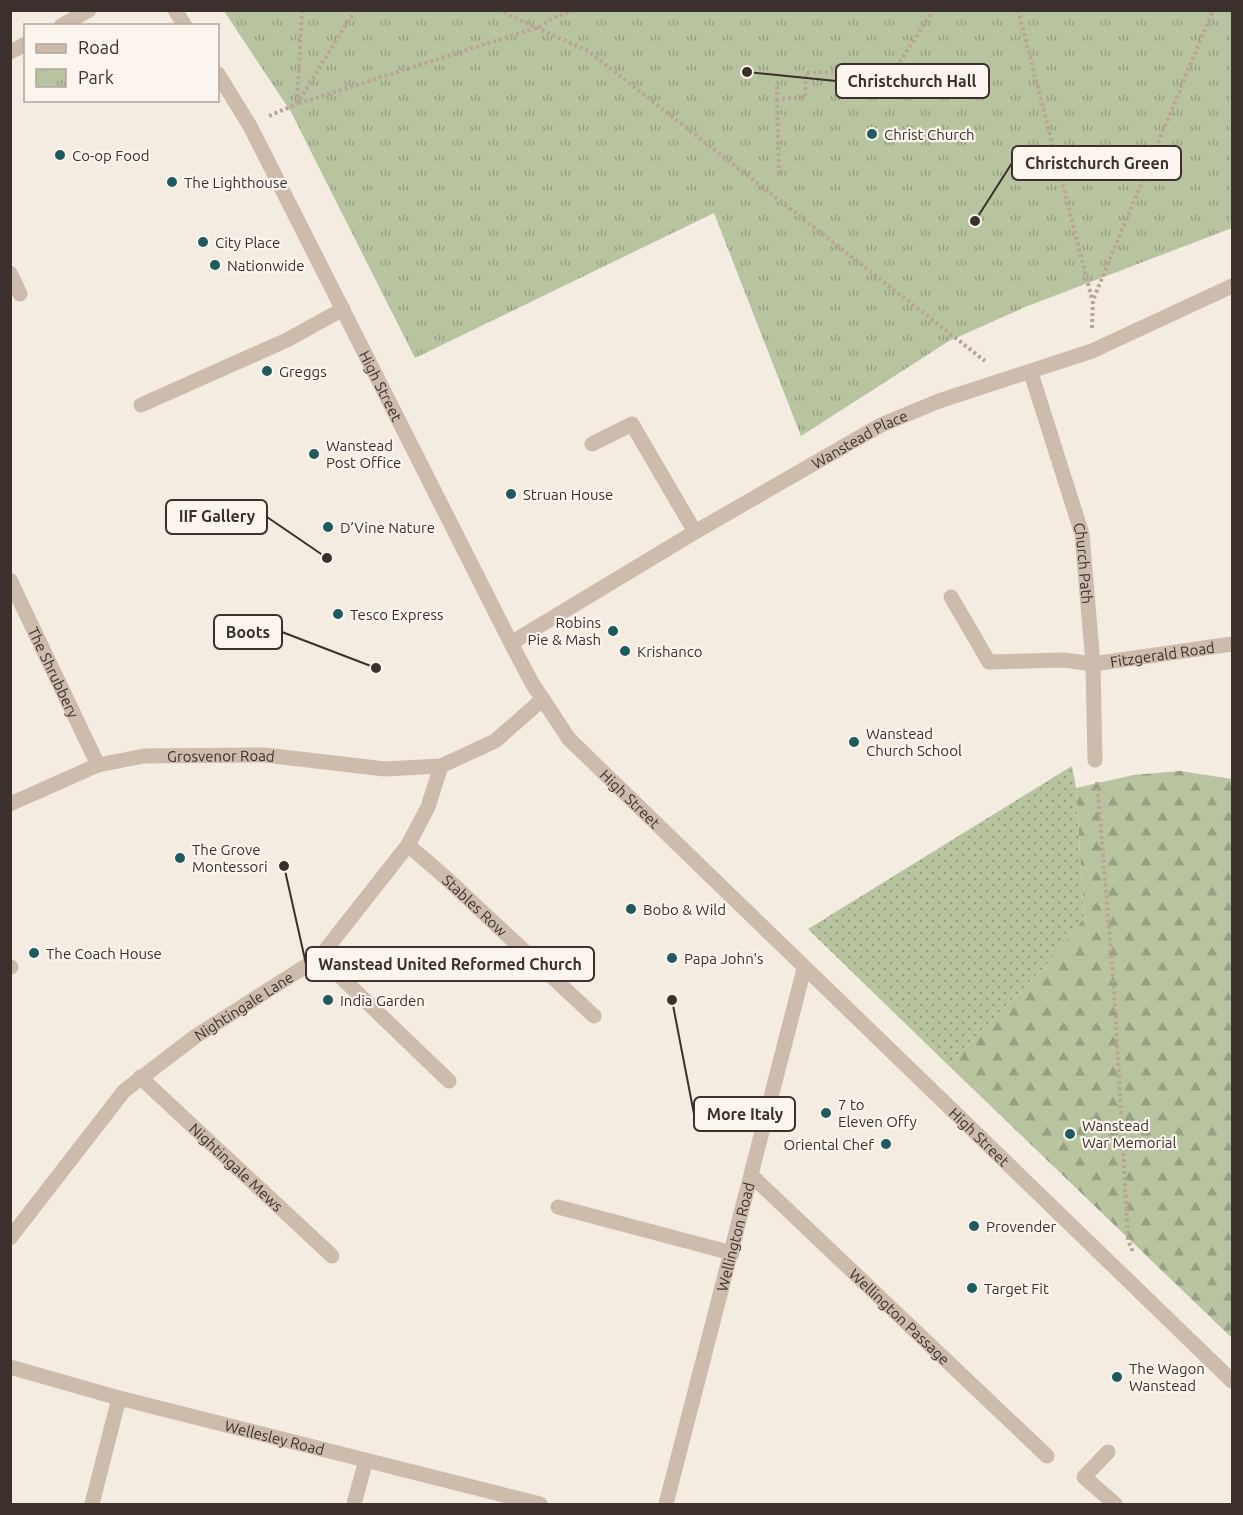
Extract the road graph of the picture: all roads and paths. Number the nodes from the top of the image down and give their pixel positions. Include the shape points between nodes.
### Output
1 (89, 10) edge
2 (175, 10) edge
3 (302, 10) edge
4 (355, 10) edge
5 (498, 10) edge
6 (576, 10) edge
7 (933, 10) edge
8 (1018, 10) edge
9 (1213, 10) edge
10 (64, 24) edge
11 (184, 24) edge
12 (539, 27) junction
13 (24, 45) edge
14 (10, 52) edge
15 (896, 68) junction
16 (219, 76) edge
17 (895, 84) dead end
18 (777, 86) dead end
19 (777, 99) junction
20 (297, 104) junction
21 (250, 126) junction
22 (779, 176) dead end
23 (10, 273) edge
24 (1233, 286) edge
25 (20, 294) dead end
26 (1093, 300) junction
27 (343, 309) junction
28 (1092, 351) junction
29 (1031, 373) junction
30 (1007, 379) junction
31 (141, 405) dead end
32 (592, 444) dead end
33 (695, 532) junction
34 (10, 580) edge
35 (951, 597) dead end
36 (511, 643) junction
37 (1233, 644) edge
38 (1093, 664) junction
39 (543, 699) junction
40 (1095, 760) joint
41 (98, 765) junction
42 (441, 766) junction
43 (10, 804) edge
44 (408, 845) junction
45 (320, 957) junction
46 (804, 969) junction
47 (594, 1016) dead end
48 (140, 1077) junction
49 (449, 1081) dead end
50 (752, 1176) junction
51 (558, 1207) dead end
52 (10, 1238) edge
53 (732, 1253) junction
54 (332, 1256) dead end
55 (1135, 1257) dead end
56 (10, 1368) edge
57 (1233, 1381) edge
58 (119, 1398) junction
59 (1108, 1452) dead end
60 (1047, 1456) dead end
61 (366, 1460) junction
62 (92, 1504) edge
63 (354, 1504) edge
64 (540, 1504) edge
65 (666, 1504) edge
66 (1115, 1504) edge

1 - 10 street
2 - 11 street
3 - 20 path
4 - 20 path
5 - 12 path
6 - 12 path via 555,16
7 - 15 path
8 - 26 path
9 - 26 path
12 - 20 path
12 - 30 path via 588,51
13 - 14 street
15 - 17 path
15 - 19 path via 806,73 805,97
16 - 21 street, High Street
18 - 19 path
19 - 22 path
20 - 21 path
21 - 27 street, High Street
23 - 25 street
24 - 28 street, Wanstead Place
26 - 28 path
27 - 31 street via 287,340
27 - 36 street, High Street
28 - 29 street, Wanstead Place
29 - 30 street, Wanstead Place
29 - 38 street, Church Path via 1082,534
30 - 33 street, Wanstead Place via 882,425
32 - 33 street via 632,424
33 - 36 street, Wanstead Place
34 - 41 street, The Shrubbery
35 - 38 street, Fitzgerald Road via 989,662 1064,660
36 - 39 street, High Street
37 - 38 street, Fitzgerald Road
38 - 40 street, Church Path
39 - 42 street via 495,741
39 - 46 street, High Street via 569,738
40 - 55 path via 1114,988 1128,1240
41 - 42 street, Grosvenor Road via 144,756 265,755 385,769
41 - 43 street, Grosvenor Road
42 - 44 street, Nightingale Lane via 428,807
44 - 45 street, Nightingale Lane
44 - 47 street, Stables Row
45 - 48 street, Nightingale Lane
45 - 49 street
46 - 50 street, Wellington Road
46 - 57 street, High Street
48 - 52 street, Nightingale Lane via 124,1091
48 - 54 street, Nightingale Mews
50 - 53 street, Wellington Road
50 - 60 street, Wellington Passage
51 - 53 street
53 - 65 street, Wellington Road
56 - 58 street, Wellesley Road
58 - 61 street, Wellesley Road
58 - 62 street
59 - 66 street via 1084,1477
61 - 63 street
61 - 64 street, Wellesley Road

